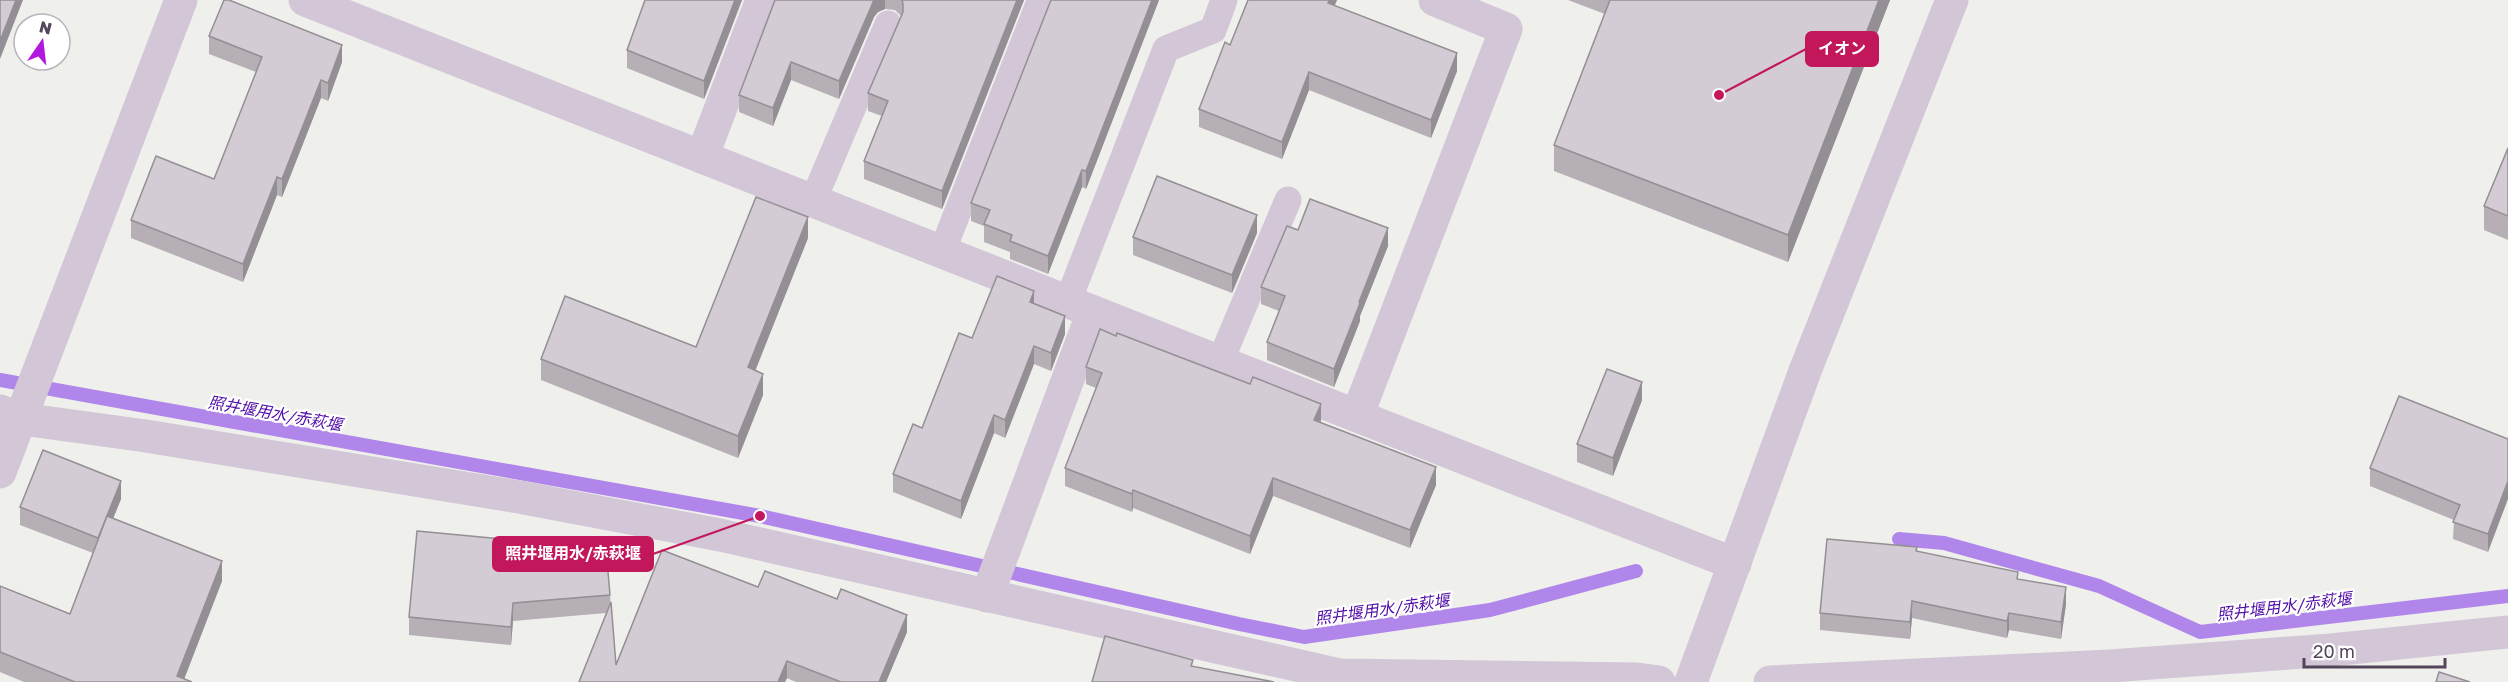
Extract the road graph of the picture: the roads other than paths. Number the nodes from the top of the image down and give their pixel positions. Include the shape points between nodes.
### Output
1 (182, 0) edge
2 (305, 0) edge
3 (762, 0) edge
4 (1224, 0) edge
5 (1435, 0) edge
6 (1952, 0) edge
7 (1039, 4) dead end
8 (888, 24) dead end
9 (702, 157) junction
10 (813, 201) junction
11 (1288, 201) dead end
12 (942, 252) junction
13 (1081, 307) junction
14 (1220, 362) junction
15 (11, 415) edge
16 (1358, 416) junction
17 (0, 472) edge
18 (1735, 564) junction
19 (987, 596) junction
20 (2508, 632) edge
21 (2111, 674) edge
22 (1659, 682) edge
23 (1691, 682) edge
24 (1770, 682) edge

1 - 15 street
2 - 9 street
3 - 9 street
4 - 13 lane via 1214,30 1166,49
5 - 16 street via 1506,29
6 - 18 street via 1805,371
7 - 12 lane
8 - 10 lane
9 - 10 street
10 - 12 street
11 - 14 lane
12 - 13 street
13 - 14 street
13 - 19 street
14 - 16 street
15 - 17 street
15 - 19 street via 519,497 720,535
16 - 18 street
18 - 23 street
19 - 22 street via 1340,675
20 - 21 street
21 - 24 street

